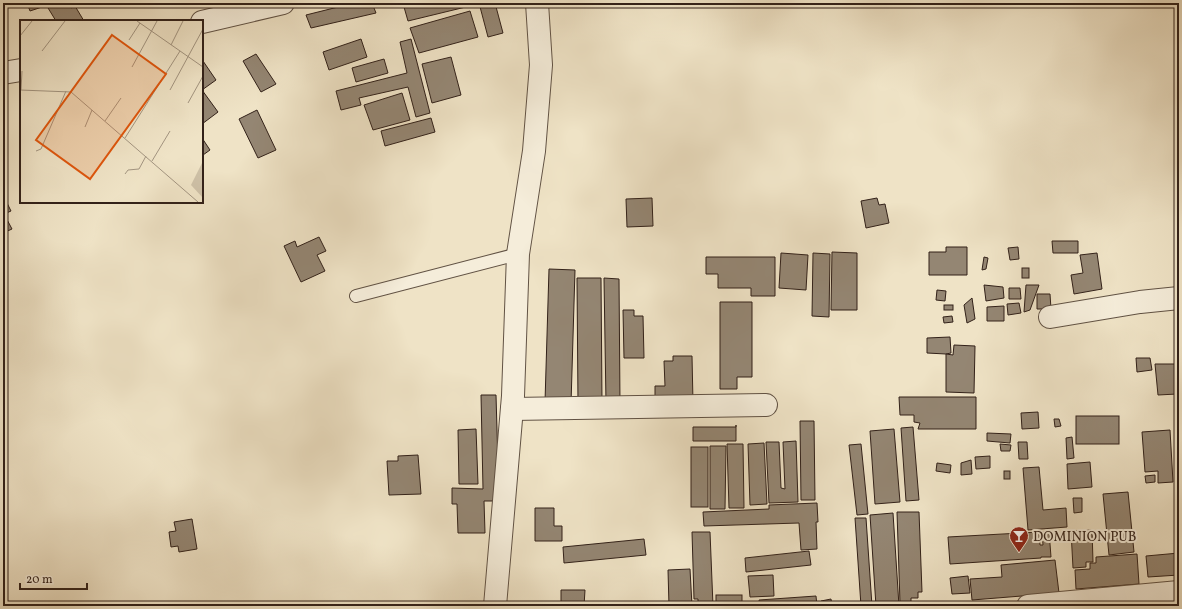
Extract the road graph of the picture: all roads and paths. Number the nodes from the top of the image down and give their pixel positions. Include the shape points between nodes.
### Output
1 (283, 3) edge
2 (537, 3) edge
3 (203, 22) edge
4 (20, 70) edge
5 (3, 73) edge
6 (518, 254) junction
7 (356, 296) dead end
8 (1179, 298) edge
9 (1050, 317) dead end
10 (766, 405) dead end
11 (512, 409) junction
12 (1179, 592) edge
13 (495, 606) edge
14 (1028, 606) edge

1 - 3 street
2 - 6 street via 541,65 534,150
4 - 5 street
6 - 7 lane
6 - 11 street
8 - 9 street
10 - 11 street
11 - 13 street
12 - 14 street

